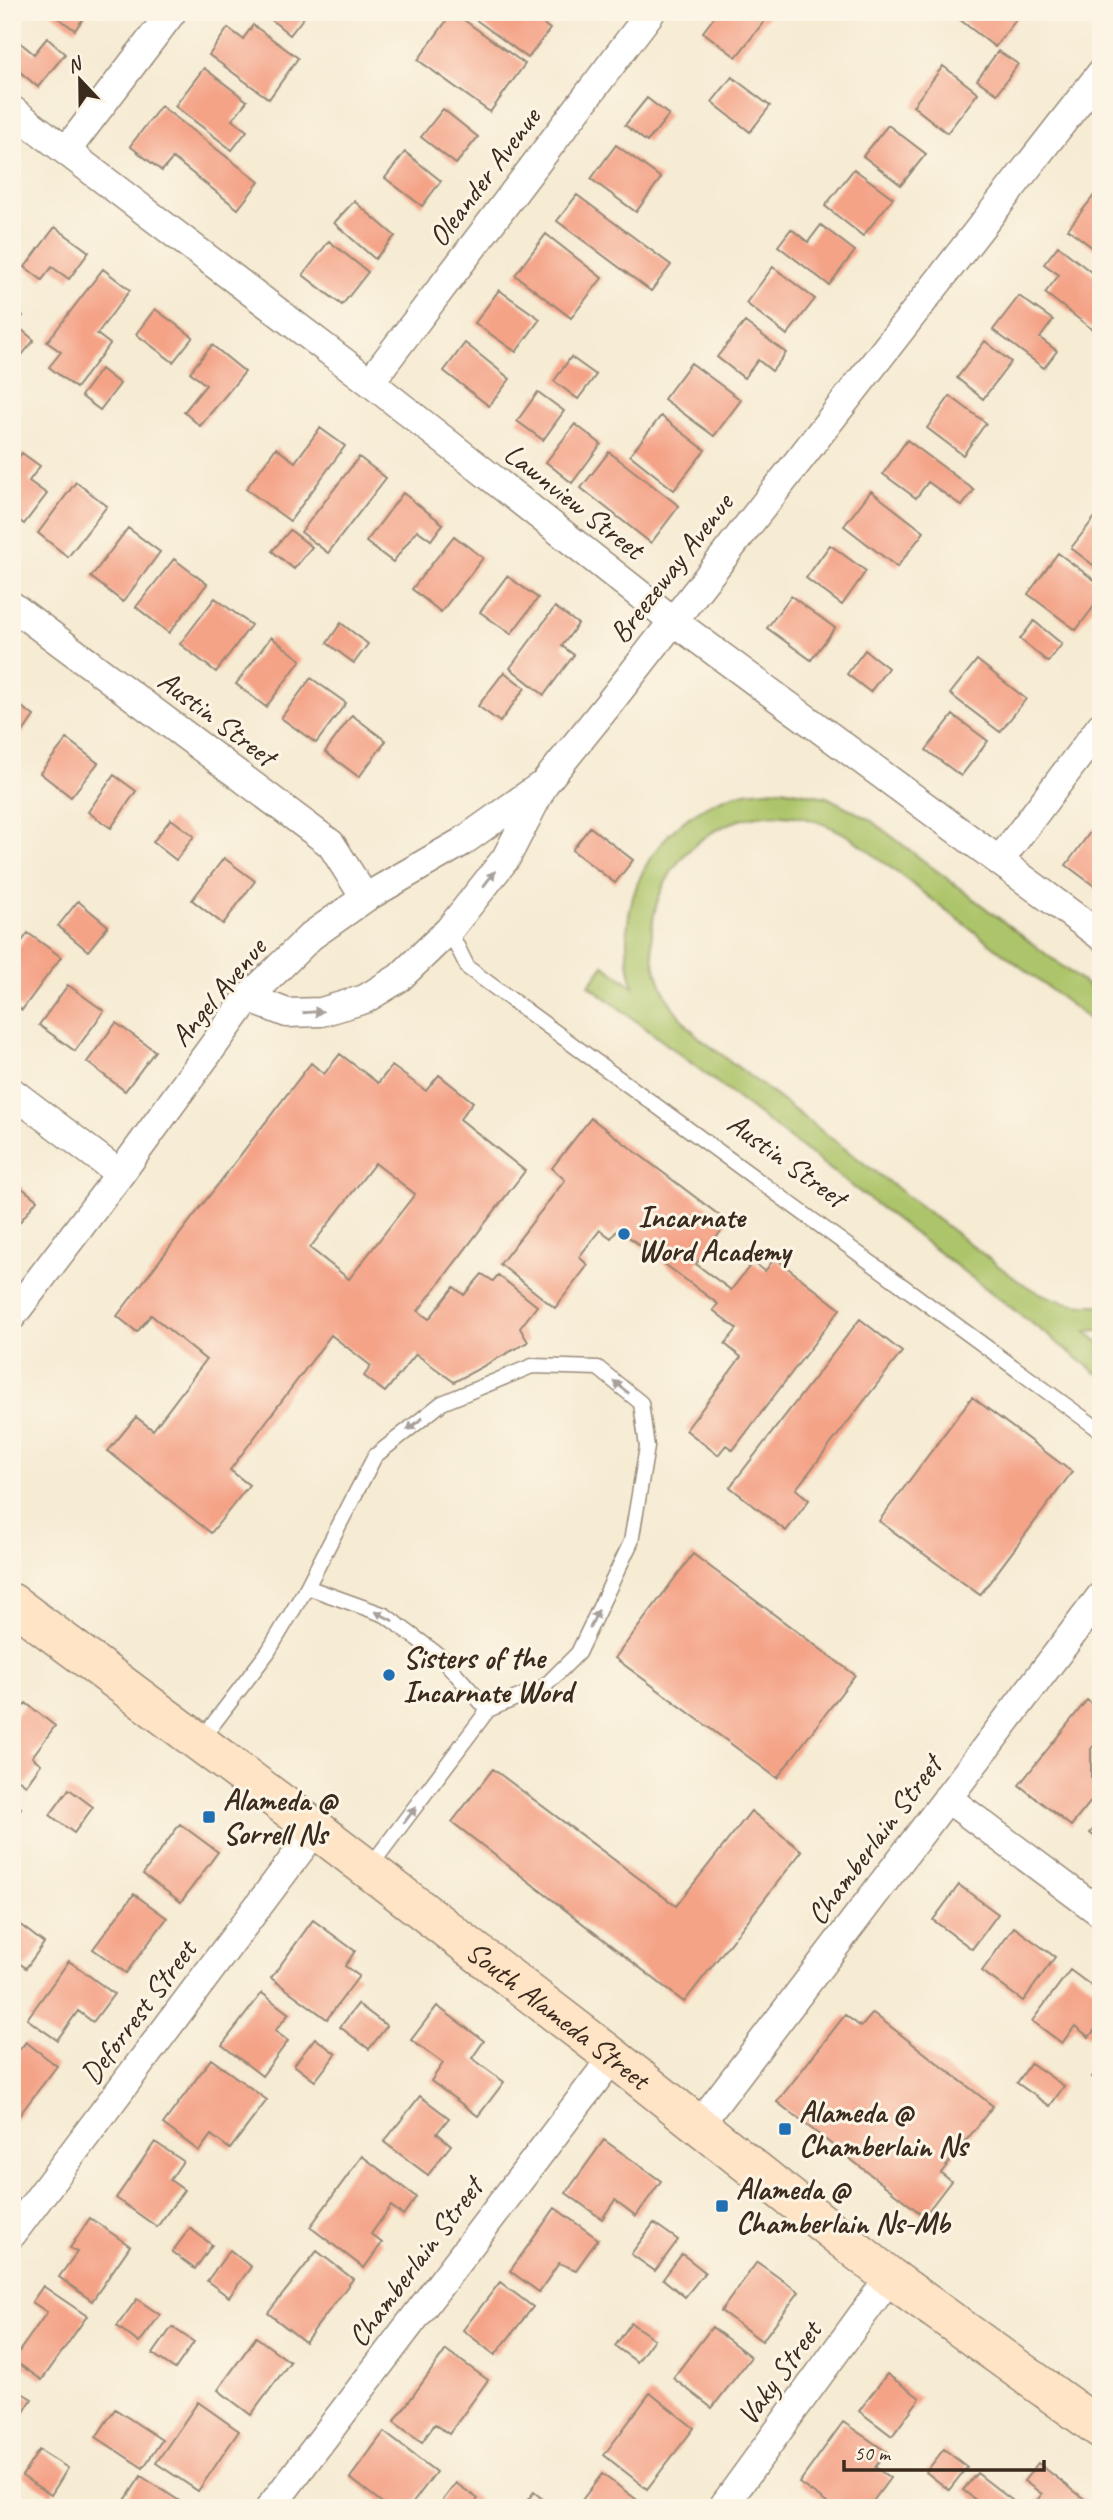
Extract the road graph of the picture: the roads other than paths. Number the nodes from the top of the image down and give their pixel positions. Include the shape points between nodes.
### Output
1 (172, 12) edge
2 (651, 12) edge
3 (1101, 73) edge
4 (12, 110) edge
5 (66, 151) junction
6 (370, 382) junction
7 (12, 606) edge
8 (672, 620) junction
9 (1101, 726) edge
10 (544, 784) junction
11 (1000, 860) junction
12 (365, 898) junction
13 (449, 930) junction
14 (1101, 936) edge
15 (248, 998) junction
16 (12, 1092) edge
17 (120, 1174) junction
18 (12, 1316) edge
19 (1101, 1431) edge
20 (307, 1587) junction
21 (1101, 1596) edge
22 (16, 1613) edge
23 (488, 1710) junction
24 (199, 1742) junction
25 (947, 1798) junction
26 (316, 1829) junction
27 (369, 1869) junction
28 (1101, 1913) edge
29 (613, 2057) junction
30 (699, 2125) junction
31 (12, 2234) edge
32 (890, 2277) junction
33 (1101, 2429) edge
34 (270, 2508) edge
35 (722, 2508) edge

1 - 5 street
2 - 6 street, Oleander Avenue
3 - 8 street, Breezeway Avenue
4 - 5 street, Lawnview Street
5 - 6 street, Lawnview Street
6 - 8 street, Lawnview Street
7 - 12 street, Austin Street via 331,845
8 - 10 street, Breezeway Avenue
8 - 11 street, Lawnview Street
9 - 11 street
10 - 12 street, Angel Avenue via 462,842
13 -> 10 street, Breezeway Avenue via 506,858
11 - 14 street, Lawnview Street
12 - 15 street, Angel Avenue via 311,936
15 -> 13 street, Breezeway Avenue via 286,1013 321,1012 365,999 400,978
13 - 19 lane, Austin Street via 468,968
15 - 17 street, Angel Avenue
16 - 17 street
17 - 18 street, Angel Avenue
23 -> 20 lane via 440,1657 385,1615
23 -> 20 lane via 545,1686 578,1653 631,1542 647,1447 641,1403 598,1368 532,1366 442,1403 375,1455
20 - 24 lane via 268,1651
21 - 25 street, Chamberlain Street
22 - 24 main road, South Alameda Street
27 -> 23 lane
24 - 26 main road, South Alameda Street
25 - 28 street
25 - 30 street, Chamberlain Street
26 - 27 main road, South Alameda Street
26 - 31 street, Deforrest Street
27 - 29 main road, South Alameda Street
29 - 30 main road, South Alameda Street
29 - 34 street, Chamberlain Street
30 - 32 main road, South Alameda Street
32 - 33 main road, South Alameda Street
32 - 35 street, Vaky Street

